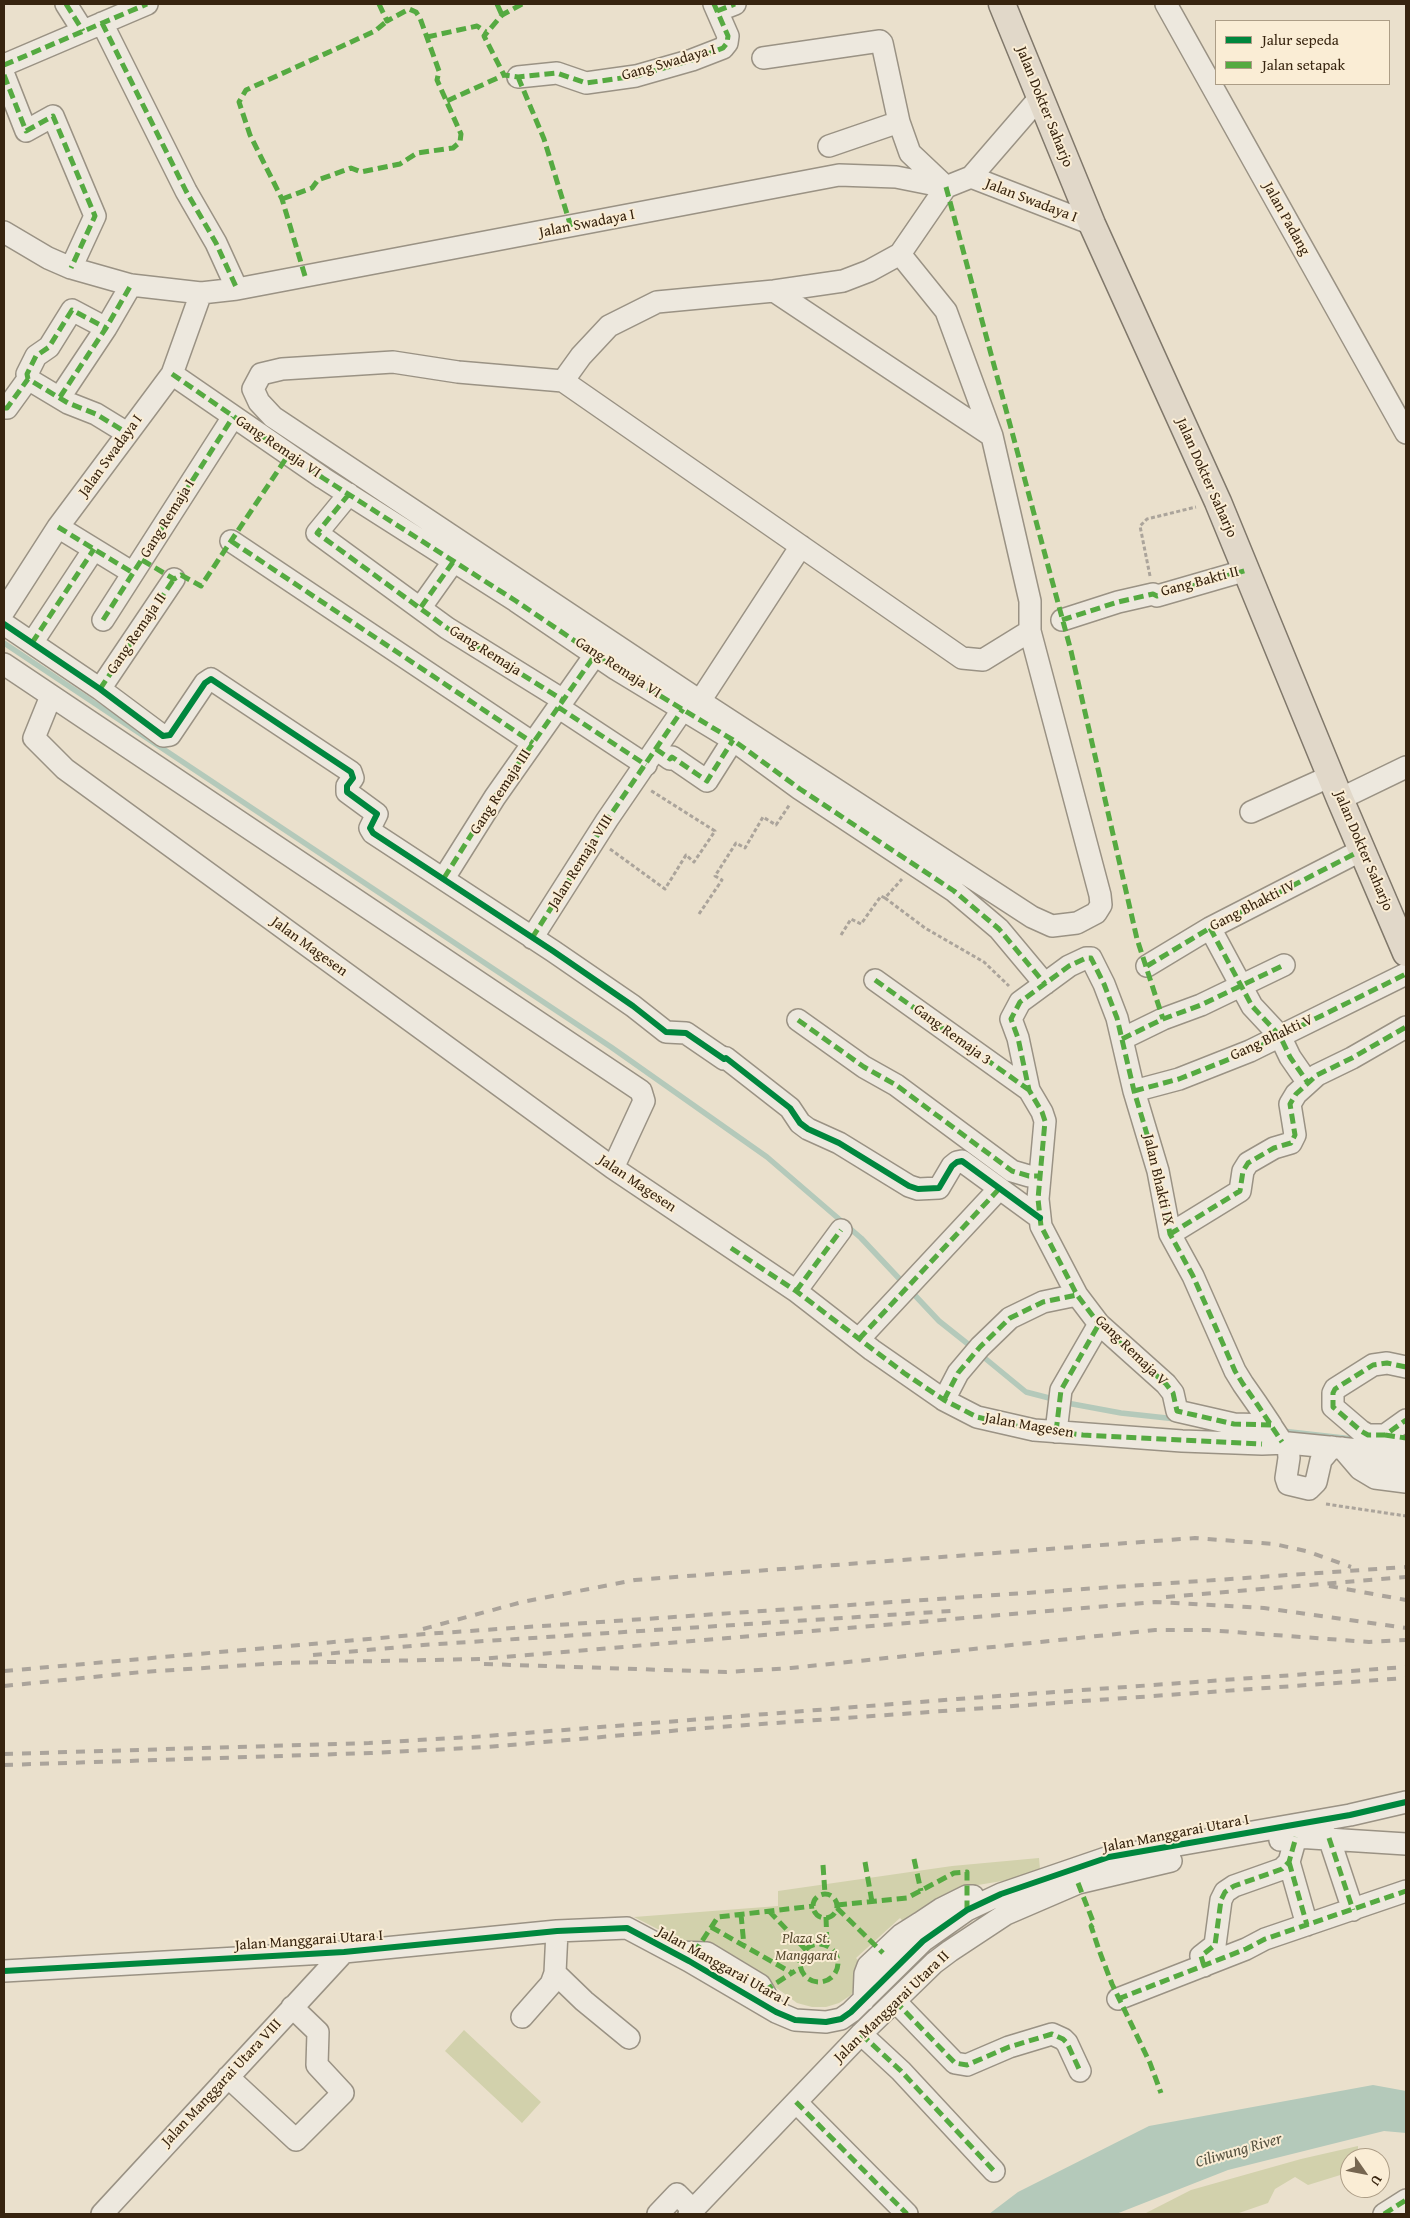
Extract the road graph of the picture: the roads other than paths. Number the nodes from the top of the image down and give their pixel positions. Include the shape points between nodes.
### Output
1 (66, 4) edge
2 (147, 4) edge
3 (1002, 4) edge
4 (1166, 4) edge
5 (722, 6) edge
6 (102, 23) junction
7 (83, 31) junction
8 (763, 58) dead end
9 (4, 65) edge
10 (4, 75) edge
11 (518, 77) dead end
12 (1041, 96) junction
13 (899, 122) junction
14 (829, 146) dead end
15 (971, 177) junction
16 (946, 187) junction
17 (1092, 224) junction
18 (4, 232) edge
19 (900, 254) junction
20 (71, 268) junction
21 (131, 285) junction
22 (237, 289) junction
23 (774, 291) junction
24 (201, 293) junction
25 (106, 328) junction
26 (172, 374) junction
27 (28, 379) junction
28 (563, 381) junction
29 (60, 397) junction
30 (4, 408) edge
31 (233, 416) junction
32 (127, 433) junction
33 (1406, 433) edge
34 (992, 436) junction
35 (349, 494) junction
36 (58, 527) junction
37 (231, 541) dead end
38 (801, 546) junction
39 (94, 549) junction
40 (453, 562) junction
41 (1247, 570) junction
42 (133, 573) junction
43 (174, 579) dead end
44 (421, 607) junction
45 (4, 611) edge
46 (103, 620) dead end
47 (1062, 620) dead end
48 (4, 624) edge
49 (1030, 631) junction
50 (32, 643) junction
51 (595, 654) junction
52 (4, 664) edge
53 (100, 689) junction
54 (51, 696) junction
55 (561, 704) junction
56 (691, 705) junction
57 (733, 740) junction
58 (533, 743) junction
59 (646, 764) junction
60 (1406, 767) edge
61 (1335, 788) junction
62 (1250, 812) dead end
63 (1362, 850) junction
64 (444, 878) junction
65 (1210, 928) junction
66 (532, 938) junction
67 (1406, 953) edge
68 (1284, 965) dead end
69 (1147, 966) dead end
70 (1406, 974) edge
71 (875, 980) dead end
72 (1045, 984) junction
73 (1240, 986) junction
74 (798, 1020) dead end
75 (1406, 1027) edge
76 (1280, 1036) junction
77 (1122, 1039) junction
78 (1308, 1083) junction
79 (1028, 1090) junction
80 (1134, 1091) junction
81 (612, 1168) junction
82 (1040, 1176) junction
83 (1000, 1189) junction
84 (1040, 1218) junction
85 (841, 1230) dead end
86 (1170, 1234) junction
87 (796, 1291) junction
88 (1076, 1294) junction
89 (1099, 1324) junction
90 (859, 1339) junction
91 (1406, 1367) edge
92 (944, 1400) junction
93 (1406, 1420) edge
94 (1056, 1432) junction
95 (1278, 1435) junction
96 (1384, 1435) junction
97 (1406, 1438) edge
98 (1406, 1448) edge
99 (1344, 1449) junction
100 (1406, 1463) edge
101 (1406, 1482) edge
102 (1406, 1802) edge
103 (1296, 1837) junction
104 (1329, 1838) junction
105 (1406, 1844) edge
106 (1289, 1862) junction
107 (1406, 1891) edge
108 (1353, 1910) junction
109 (1307, 1925) junction
110 (557, 1931) junction
111 (344, 1952) junction
112 (1204, 1966) junction
113 (4, 1971) edge
114 (556, 1973) junction
115 (1118, 1999) dead end
116 (894, 2001) junction
117 (292, 2007) junction
118 (522, 2017) dead end
119 (861, 2034) junction
120 (629, 2038) dead end
121 (1080, 2071) dead end
122 (228, 2077) junction
123 (796, 2102) junction
124 (994, 2171) dead end
125 (1406, 2200) edge
126 (691, 2212) edge
127 (102, 2214) edge
128 (658, 2214) edge
129 (907, 2214) edge
130 (1384, 2214) edge

1 - 7 street
2 - 6 street
3 - 12 main road, Jalan Dokter Saharjo
4 - 33 street, Jalan Padang
5 - 11 street, Gang Swadaya I via 727,43 723,48 692,60 636,76 586,83 557,73
6 - 7 street
6 - 22 street
7 - 9 street
8 - 13 street via 877,40 882,43
10 - 20 street via 26,130 53,116 95,216
12 - 15 street, Jalan Swadaya I
12 - 17 main road, Jalan Dokter Saharjo
13 - 14 street
13 - 16 street via 910,153
15 - 16 street, Jalan Swadaya I
15 - 17 street, Jalan Swadaya I
16 - 19 street
16 - 22 street, Jalan Swadaya I via 896,177 839,175
17 - 41 main road, Jalan Dokter Saharjo
18 - 20 street, Jalan Swadaya I
19 - 23 street via 843,281
19 - 34 street via 946,311
20 - 21 street, Jalan Swadaya I
21 - 24 street, Jalan Swadaya I
21 - 25 street
22 - 24 street, Jalan Swadaya I
23 - 28 street via 657,302 609,326
23 - 34 street
24 - 26 street, Jalan Swadaya I
25 - 27 street via 72,310 49,347 36,356 27,374
25 - 29 street
26 - 31 street, Gang Remaja VI
26 - 32 street, Jalan Swadaya I
27 - 29 street
27 - 30 street
28 - 38 street
28 - 56 street via 458,372 393,362 282,369 261,374 253,389 259,402 273,417
29 - 32 street
31 - 35 street, Gang Remaja VI
31 - 42 street, Gang Remaja I
32 - 36 street, Jalan Swadaya I
34 - 49 street via 1030,601
35 - 40 street, Gang Remaja VI
35 - 44 street, Gang Remaja via 318,534
36 - 39 street
36 - 45 street, Jalan Swadaya I
37 - 58 street
38 - 49 street via 962,658 983,660
38 - 56 street, Jalan Remaja VIII
39 - 42 street
39 - 50 street
40 - 44 street
40 - 51 street, Gang Remaja VI
41 - 47 street, Gang Bakti II via 1157,596 1153,594 1118,602
41 - 61 main road, Jalan Dokter Saharjo
42 - 46 street, Gang Remaja I
43 - 53 street, Gang Remaja II
44 - 55 street, Gang Remaja
48 - 50 street
49 - 56 street via 1100,895 1101,905 1096,913 1077,923 1052,926 1032,917
50 - 53 street
51 - 55 street, Gang Remaja III
51 - 56 street, Gang Remaja VI
52 - 54 street
53 - 64 street via 166,736 172,733 205,683 211,679 351,772 353,778 347,786 348,792 377,814 370,828 373,833
54 - 81 street, Jalan Magesen via 34,738 65,769
54 - 81 street via 641,1092 644,1101
55 - 58 street, Gang Remaja III
55 - 59 street, Gang Remaja
56 - 57 street, Gang Remaja VI
56 - 59 street, Jalan Remaja VIII
57 - 59 street, Gang Remaja via 707,781 672,756
57 - 72 street, Gang Remaja VI via 800,789 954,890 988,918
58 - 64 street, Gang Remaja III
59 - 66 street, Jalan Remaja VIII
60 - 61 street
61 - 62 street
61 - 63 main road, Jalan Dokter Saharjo
63 - 65 street, Gang Bhakti IV
63 - 67 main road, Jalan Dokter Saharjo
64 - 66 street
65 - 69 street, Gang Bhakti IV
65 - 73 street
66 - 83 street via 611,990 666,1032 686,1033 726,1058 790,1108 808,1129 839,1143 908,1186 938,1188 952,1166 962,1161
68 - 73 street
70 - 76 street, Gang Bhakti V
71 - 79 street, Gang Remaja 3
72 - 77 street, Jalan Bhakti IX via 1069,966 1090,958 1112,1001
72 - 79 street, Gang Remaja V via 1020,1002 1011,1019
73 - 76 street via 1257,1012
73 - 77 street
74 - 82 street via 864,1067 896,1085 1012,1171
75 - 78 street via 1317,1074
76 - 78 street
76 - 80 street, Gang Bhakti V via 1179,1079
77 - 80 street, Jalan Bhakti IX
78 - 86 street via 1290,1104 1295,1135 1291,1143 1274,1148 1248,1163 1243,1171 1240,1191
79 - 82 street, Gang Remaja V via 1045,1121
80 - 86 street, Jalan Bhakti IX via 1152,1148
81 - 87 street, Jalan Magesen
82 - 84 street, Gang Remaja V
83 - 84 street
83 - 90 street
84 - 88 street, Gang Remaja V via 1044,1234
85 - 87 street
86 - 95 street, Jalan Bhakti IX via 1193,1276 1235,1371
87 - 90 street, Jalan Magesen
88 - 89 street, Gang Remaja V
88 - 92 street via 1043,1302 1010,1318 958,1373
89 - 94 street via 1060,1398
89 - 95 street, Gang Remaja V via 1166,1384 1173,1393 1177,1412
90 - 92 street, Jalan Magesen
91 - 96 street via 1387,1363 1373,1365 1334,1389 1333,1407 1361,1431 1376,1437
92 - 94 street, Jalan Magesen via 977,1417
93 - 96 street
94 - 95 street, Jalan Magesen via 1262,1444
95 - 99 street, Jalan Magesen
95 - 99 street via 1289,1458 1288,1484 1309,1489 1316,1482 1321,1460
96 - 97 street
98 - 99 street, Jalan Magesen via 1377,1445
99 - 100 street, Jalan Magesen
99 - 101 street via 1360,1469 1375,1478
102 - 110 street, Jalan Manggarai Utara I via 1350,1815 1109,1857 1001,1894 966,1910 922,1941 864,2000 841,2018 826,2022 795,2020 776,2012 627,1928
103 - 104 street, Jalan Manggarai Utara II
103 - 106 street
103 - 116 street, Jalan Manggarai Utara II via 1146,1866 1078,1883 1006,1914 934,1963
104 - 105 street, Jalan Manggarai Utara II
104 - 108 street
106 - 109 street
106 - 112 street via 1282,1869 1225,1892 1215,1945 1201,1956
107 - 108 street
108 - 109 street
109 - 112 street via 1265,1939
110 - 111 street, Jalan Manggarai Utara I
110 - 114 street
111 - 113 street, Jalan Manggarai Utara I
111 - 117 street, Jalan Manggarai Utara VIII
112 - 115 street
114 - 118 street via 551,1984
114 - 120 street
116 - 119 street, Jalan Manggarai Utara II
116 - 121 street via 955,2063 967,2065 1009,2047 1052,2034 1067,2043
117 - 122 street, Jalan Manggarai Utara VIII
117 - 122 street via 318,2032 317,2065 343,2093 296,2140
119 - 123 street, Jalan Manggarai Utara II
119 - 124 street via 901,2071
122 - 127 street, Jalan Manggarai Utara VIII
123 - 126 street, Jalan Manggarai Utara II
123 - 129 street
125 - 130 street
126 - 128 street via 677,2194

